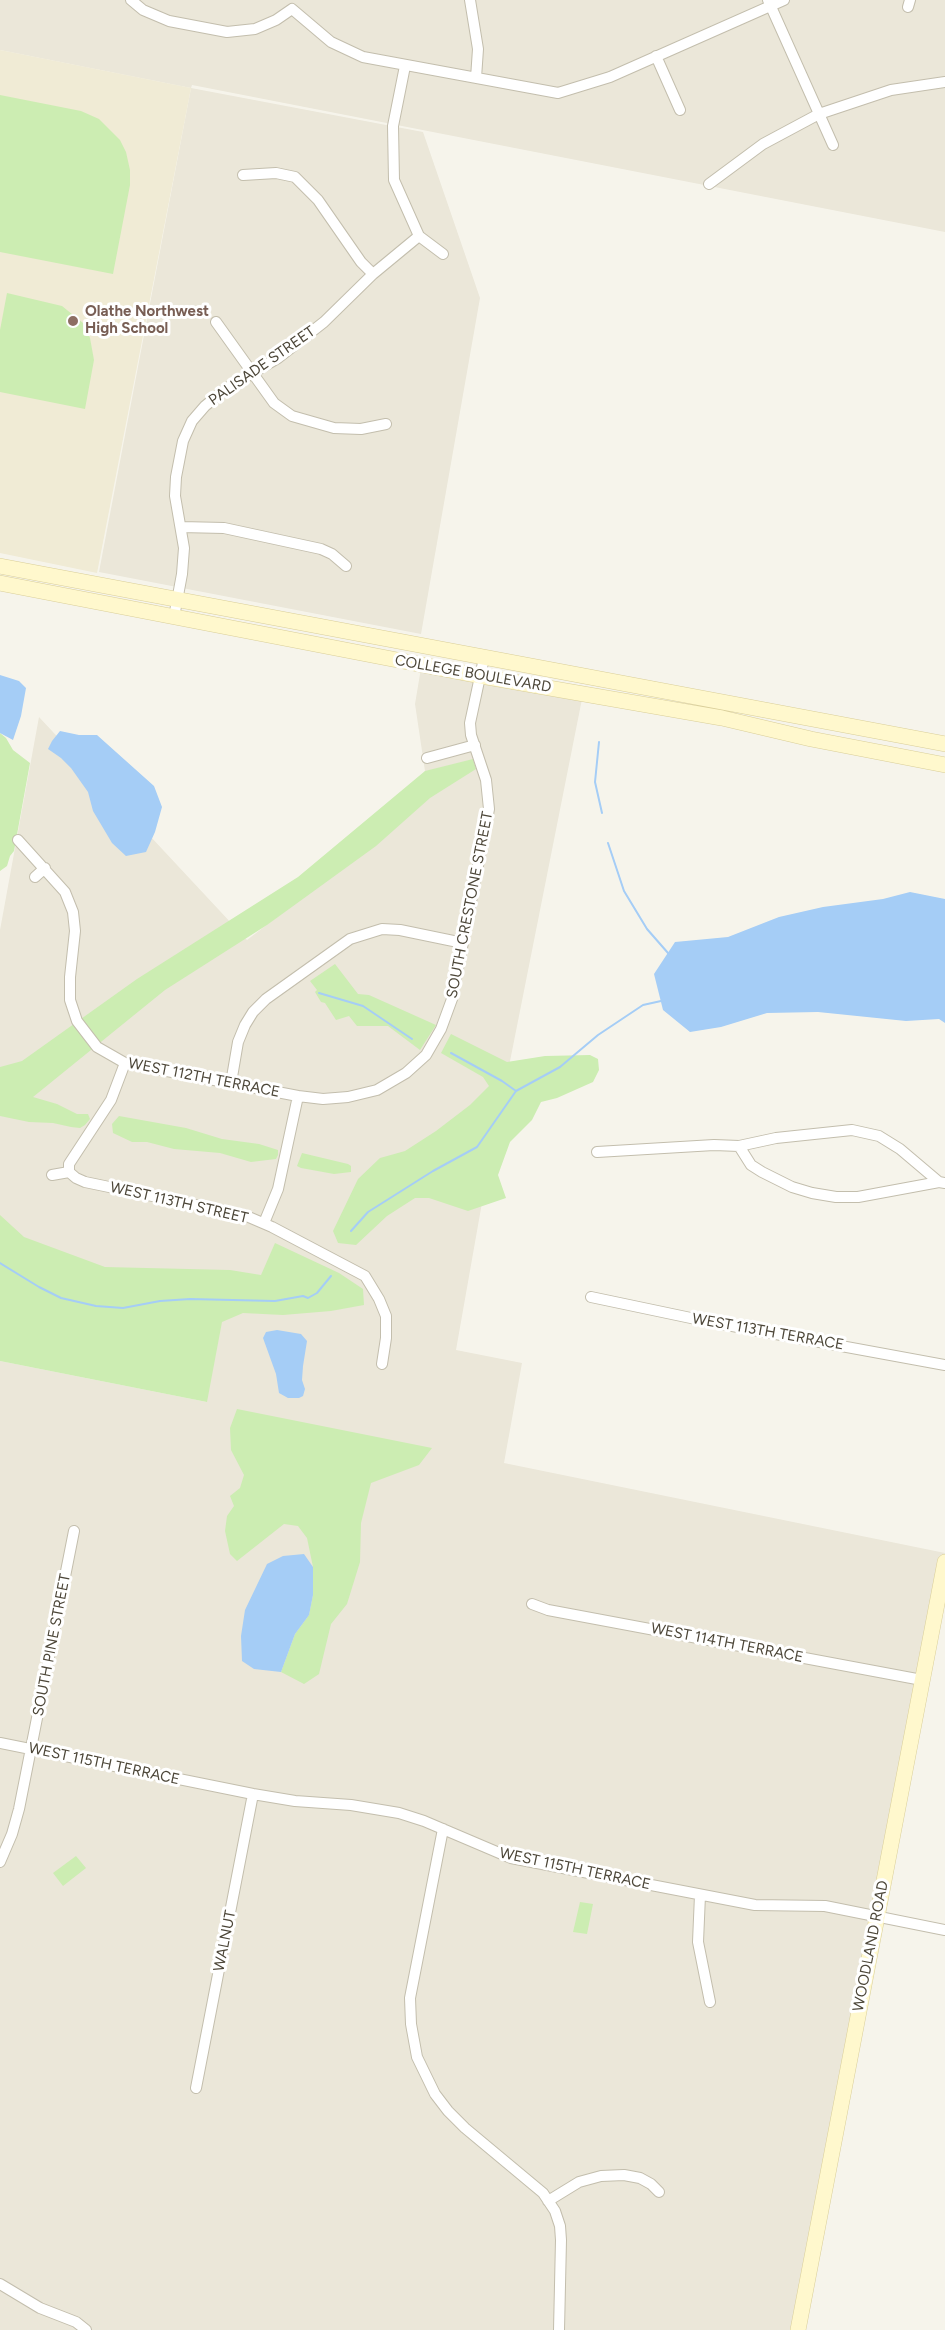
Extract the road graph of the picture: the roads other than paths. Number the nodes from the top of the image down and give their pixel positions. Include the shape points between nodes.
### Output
1 (131, 0) edge
2 (470, 0) edge
3 (784, 0) edge
4 (769, 3) edge
5 (296, 4) edge
6 (657, 56) junction
7 (405, 66) junction
8 (476, 78) junction
9 (945, 82) edge
10 (680, 110) dead end
11 (819, 114) junction
12 (833, 145) dead end
13 (243, 175) dead end
14 (709, 184) dead end
15 (419, 236) junction
16 (442, 254) dead end
17 (373, 274) junction
18 (216, 322) dead end
19 (253, 374) junction
20 (386, 424) dead end
21 (181, 527) junction
22 (0, 566) edge
23 (346, 566) dead end
24 (0, 583) edge
25 (177, 600) junction
26 (174, 617) junction
27 (484, 658) junction
28 (480, 676) junction
29 (945, 744) edge
30 (475, 745) junction
31 (427, 758) dead end
32 (945, 765) edge
33 (18, 840) dead end
34 (45, 868) junction
35 (35, 877) dead end
36 (463, 943) junction
37 (125, 1063) junction
38 (231, 1083) junction
39 (298, 1096) junction
40 (739, 1146) junction
41 (597, 1152) dead end
42 (69, 1172) junction
43 (52, 1175) dead end
44 (942, 1182) edge
45 (264, 1223) junction
46 (591, 1297) dead end
47 (382, 1364) dead end
48 (945, 1365) edge
49 (74, 1531) dead end
50 (945, 1562) edge
51 (532, 1604) dead end
52 (922, 1680) junction
53 (0, 1743) edge
54 (32, 1749) junction
55 (253, 1794) junction
56 (443, 1829) junction
57 (0, 1862) edge
58 (700, 1895) junction
59 (877, 1916) junction
60 (945, 1930) edge
61 (710, 2002) dead end
62 (196, 2088) dead end
63 (659, 2192) dead end
64 (548, 2201) junction
65 (0, 2284) edge
66 (86, 2330) edge
67 (559, 2330) edge
68 (798, 2330) edge

1 - 5 street via 169,21 228,32 257,29
2 - 8 street via 478,49
3 - 4 street
4 - 6 street
4 - 11 street
5 - 7 street via 319,34 339,48
6 - 8 street via 610,77 558,93
6 - 10 street
7 - 8 street
7 - 15 street via 393,126 394,180
9 - 11 street via 891,90
11 - 12 street
11 - 14 street via 763,144
13 - 17 street via 276,173 295,177 318,200
15 - 16 street
15 - 17 street, PALISADE STREET
17 - 19 street, PALISADE STREET via 324,322
18 - 19 street
19 - 20 street via 274,403 292,416 333,428 361,429
19 - 21 street, PALISADE STREET via 227,388 192,421 183,441 176,477
21 - 23 street via 224,528 321,549
21 - 25 street, PALISADE STREET via 183,574
22 - 25 main road, COLLEGE BOULEVARD
24 - 26 main road, COLLEGE BOULEVARD
25 - 26 street, PALISADE STREET
25 - 27 main road, COLLEGE BOULEVARD
26 - 28 main road, COLLEGE BOULEVARD
27 - 28 street, SOUTH CRESTONE STREET
27 - 29 main road, COLLEGE BOULEVARD
28 - 30 street, SOUTH CRESTONE STREET via 471,723
28 - 32 main road, COLLEGE BOULEVARD via 722,718
30 - 31 street
30 - 36 street, SOUTH CRESTONE STREET via 486,780 489,809
33 - 34 street, WEST 112TH TERRACE
34 - 35 street
34 - 37 street, WEST 112TH TERRACE via 65,892 73,912 70,1000 77,1022 97,1047
36 - 38 street via 382,929 350,939 253,1012 238,1041
36 - 39 street, SOUTH CRESTONE STREET via 452,999 426,1055 406,1073 377,1090 323,1099
37 - 38 street, WEST 112TH TERRACE
37 - 42 street via 111,1100 69,1164
38 - 39 street, WEST 112TH TERRACE
39 - 45 street via 278,1189
40 - 41 street
40 - 44 street via 804,1134 863,1131 891,1143
40 - 44 street via 751,1165 812,1193 858,1197
42 - 43 street
42 - 45 street, WEST 113TH STREET via 85,1182 244,1215
45 - 47 street, WEST 113TH STREET via 364,1276 386,1316
46 - 48 street, WEST 113TH TERRACE
49 - 54 street, SOUTH PINE STREET
50 - 52 main road, WOODLAND ROAD
51 - 52 street, WEST 114TH TERRACE
52 - 59 main road, WOODLAND ROAD
53 - 54 street, WEST 115TH TERRACE
54 - 55 street, WEST 115TH TERRACE
54 - 57 street, SOUTH PINE STREET via 12,1834
55 - 56 street, WEST 115TH TERRACE via 374,1808
55 - 62 street, WALNUT
56 - 58 street, WEST 115TH TERRACE via 511,1858
56 - 64 street via 411,1988 411,2024 417,2057 435,2094 448,2110
58 - 59 street, WEST 115TH TERRACE via 755,1905 825,1906
58 - 61 street via 698,1942
59 - 60 street, WEST 115TH TERRACE
59 - 68 main road, WOODLAND ROAD
63 - 64 street via 640,2178 601,2176 579,2182
64 - 67 street via 560,2226
65 - 66 street

